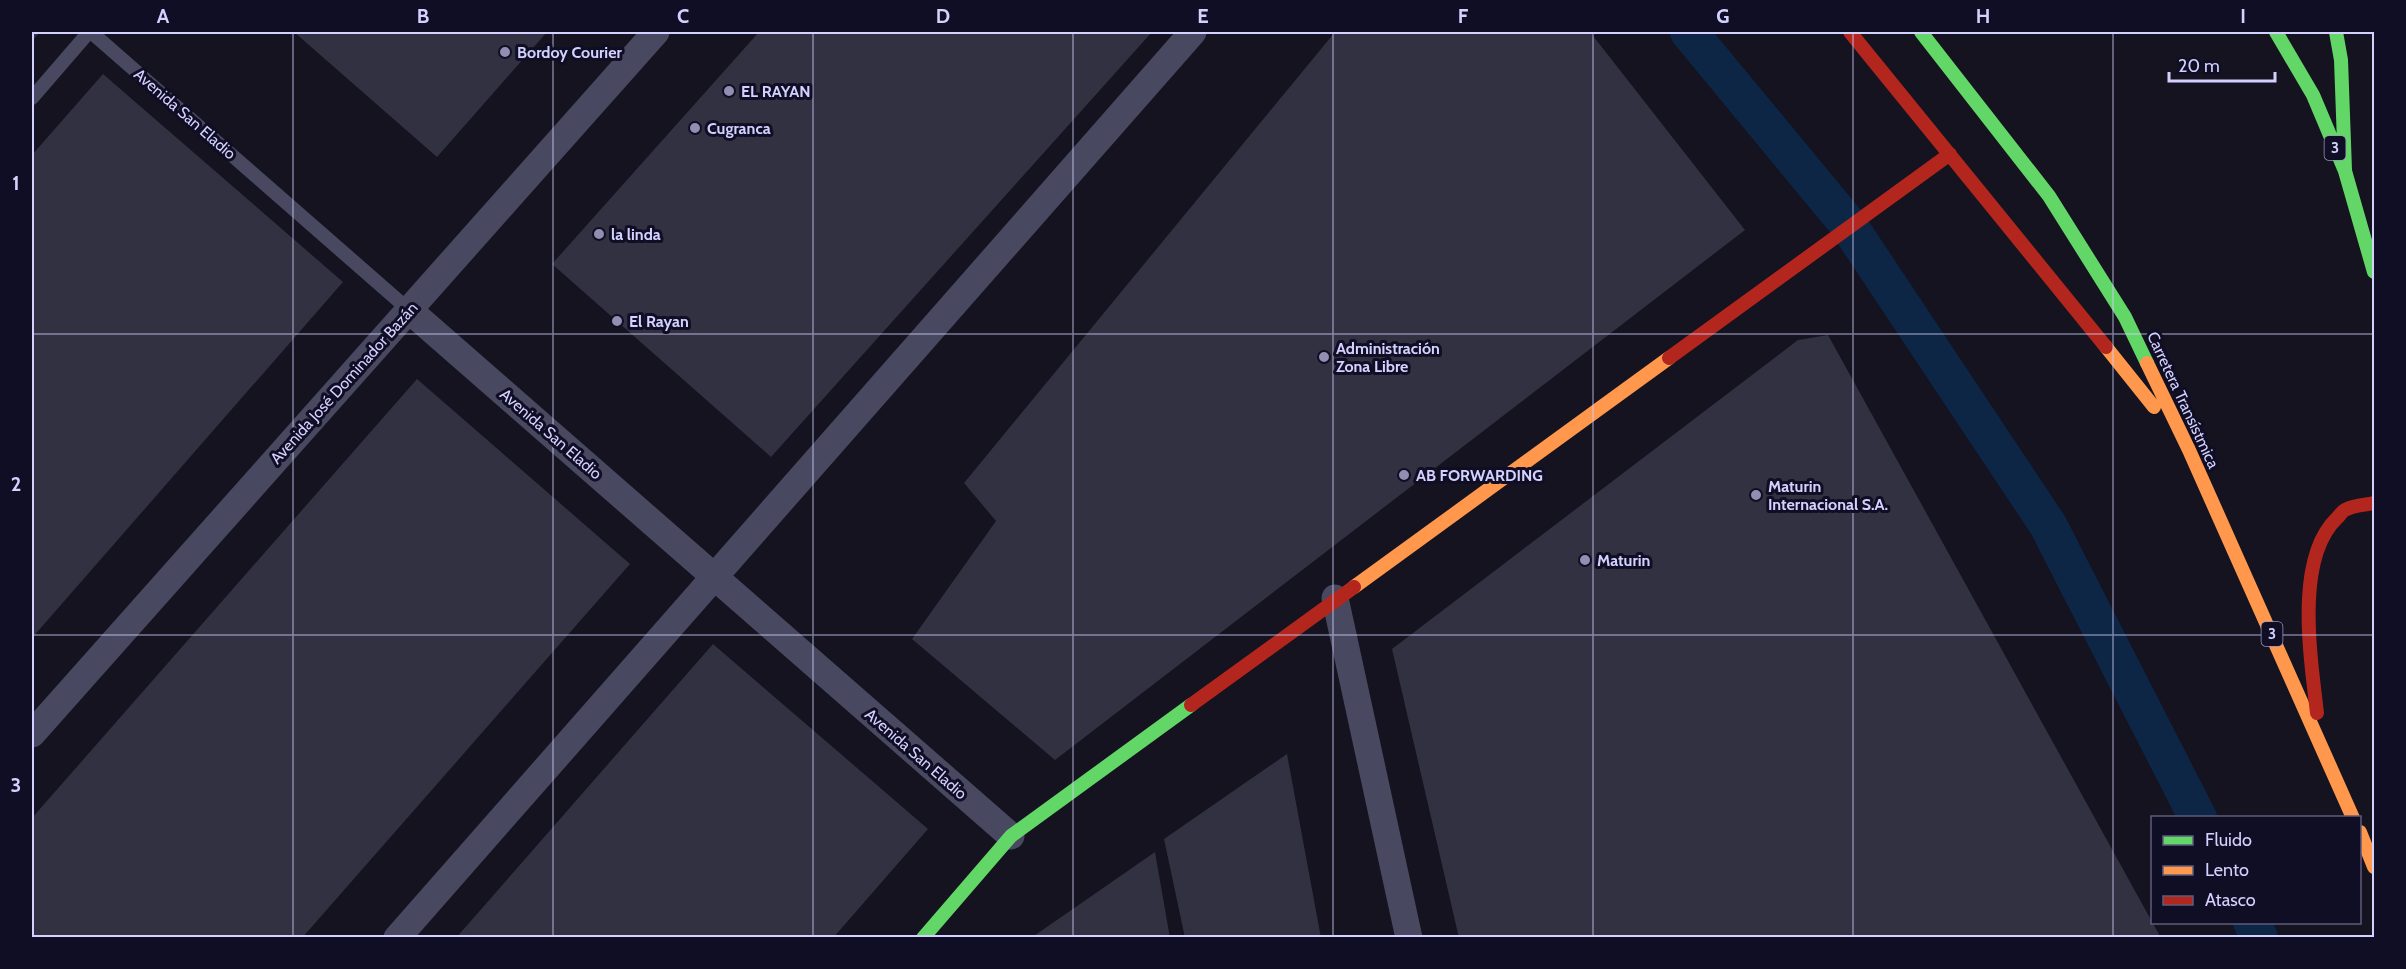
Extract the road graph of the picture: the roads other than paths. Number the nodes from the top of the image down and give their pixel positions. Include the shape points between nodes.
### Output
1 (90, 32) edge
2 (656, 32) edge
3 (1193, 32) edge
4 (1850, 32) edge
5 (1921, 32) edge
6 (2276, 32) edge
7 (2336, 32) edge
8 (32, 98) edge
9 (1950, 154) junction
10 (2345, 171) junction
11 (2374, 272) edge
12 (409, 309) junction
13 (2189, 450) junction
14 (2374, 503) edge
15 (714, 577) junction
16 (1335, 598) junction
17 (32, 734) edge
18 (2320, 742) junction
19 (2352, 816) edge
20 (2361, 834) edge
21 (1011, 836) junction
22 (2374, 867) edge
23 (397, 938) edge
24 (922, 938) edge
25 (1409, 938) edge

1 - 8 lane
1 - 12 lane, Avenida San Eladio
2 - 12 street, Avenida José Dominador Bazán
3 - 15 street
4 - 9 main road
5 - 13 main road, Carretera Transístmica / 3 via 2049,196 2125,317
6 - 10 main road, 3 via 2313,95
7 - 10 main road via 2341,60
9 - 13 main road
9 - 16 main road
10 - 11 main road, 3
12 - 15 street, Avenida San Eladio
12 - 17 street, Avenida José Dominador Bazán
13 - 18 main road, Carretera Transístmica / 3
14 - 18 main road via 2356,506 2334,520 2314,558 2309,621
15 - 21 street, Avenida San Eladio
15 - 23 street
16 - 21 main road
16 - 25 street
18 - 19 main road, Carretera Transístmica / 3
20 - 22 main road
21 - 24 main road

